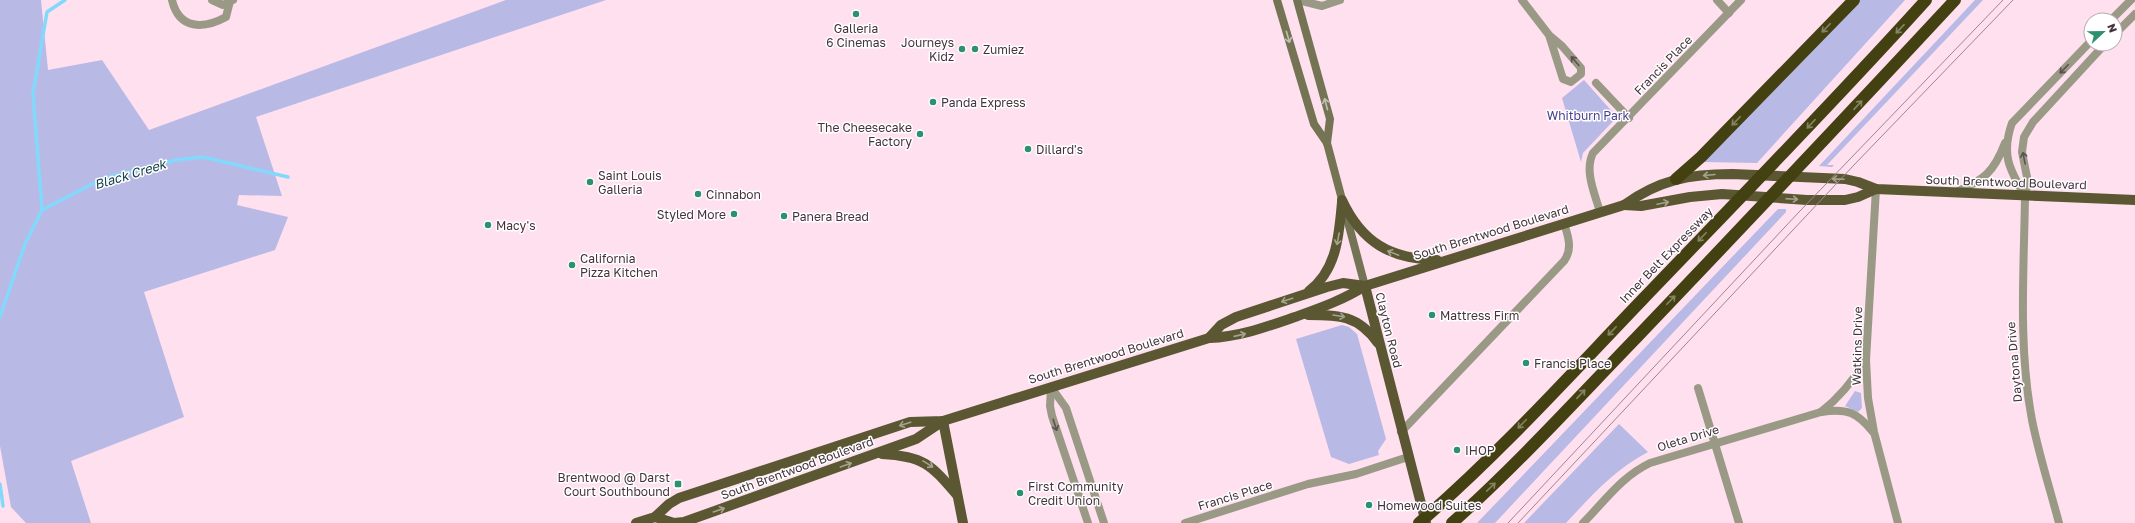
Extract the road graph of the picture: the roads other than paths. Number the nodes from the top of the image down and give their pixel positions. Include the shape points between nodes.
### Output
1 (172, 0) edge
2 (212, 0) edge
3 (1277, 0) edge
4 (1298, 0) edge
5 (1340, 0) edge
6 (1522, 0) edge
7 (1717, 0) edge
8 (1741, 0) edge
9 (1854, 0) edge
10 (1926, 0) edge
11 (1955, 0) edge
12 (2131, 0) edge
13 (229, 2) edge
14 (2119, 12) edge
15 (1729, 13) junction
16 (2135, 14) edge
17 (2123, 26) edge
18 (1549, 35) junction
19 (2083, 49) edge
20 (2098, 52) edge
21 (1596, 84) dead end
22 (1629, 118) junction
23 (2007, 139) junction
24 (1327, 143) junction
25 (1676, 179) junction
26 (1876, 189) junction
27 (1955, 193) junction
28 (2025, 196) junction
29 (1342, 200) junction
30 (2135, 200) edge
31 (1624, 204) junction
32 (1600, 212) junction
33 (1564, 223) junction
34 (1445, 260) junction
35 (1365, 286) junction
36 (1302, 295) junction
37 (1300, 315) junction
38 (1209, 338) junction
39 (1380, 345) junction
40 (1866, 360) junction
41 (1051, 387) junction
42 (1698, 388) dead end
43 (1821, 412) junction
44 (943, 421) junction
45 (1401, 432) junction
46 (1874, 432) junction
47 (1716, 442) junction
48 (876, 454) junction
49 (1408, 457) junction
50 (958, 496) junction
51 (656, 520) edge
52 (1585, 522) edge
53 (636, 523) edge
54 (963, 523) edge
55 (1088, 523) edge
56 (1104, 523) edge
57 (1185, 523) edge
58 (1419, 523) edge
59 (1426, 523) edge
60 (1452, 523) edge
61 (1739, 523) edge
62 (1898, 523) edge
63 (2059, 523) edge

1 - 13 street via 179,15 196,26 214,23 226,17
2 - 13 street
3 -> 24 main road, Clayton Road via 1314,124
4 - 5 street via 1322,6
24 -> 4 main road, Clayton Road via 1330,120
6 - 18 street
7 - 15 street
8 - 15 street, Francis Place
9 -> 25 highway via 1701,157
10 -> 58 highway, Inner Belt Expressway via 1774,163 1508,439
60 -> 11 highway via 1509,470
12 - 14 street
15 - 22 street, Francis Place
16 - 17 street
18 -> 18 street via 1563,79 1570,82 1581,74 1582,68
19 -> 23 street via 2012,123
28 -> 20 street, Daytona Drive via 2028,182 2022,152 2024,138 2032,122
21 - 22 street
22 - 32 street, Francis Place via 1598,146 1591,158 1590,173
23 - 27 street via 1991,171 1978,182
23 - 28 street via 2007,156 2011,172
24 - 29 main road, Clayton Road
26 -> 25 main road, South Brentwood Boulevard via 1844,179 1732,174
25 - 31 main road, South Brentwood Boulevard via 1655,186
26 - 27 main road, South Brentwood Boulevard
31 -> 26 main road, South Brentwood Boulevard via 1641,206 1686,197 1722,194 1845,200
26 - 40 street, Watkins Drive
27 - 28 main road, South Brentwood Boulevard
28 - 30 main road, South Brentwood Boulevard
28 - 63 street, Daytona Drive via 2022,316 2026,367 2032,420
34 -> 29 main road via 1412,259 1383,248 1358,228
29 - 35 main road, Clayton Road
29 -> 36 main road via 1335,254 1317,284
31 - 32 main road, South Brentwood Boulevard
32 - 33 main road, South Brentwood Boulevard
33 - 34 main road, South Brentwood Boulevard
33 - 45 street via 1570,245 1568,256
34 - 35 main road, South Brentwood Boulevard
35 - 36 main road, South Brentwood Boulevard via 1344,283
35 - 37 main road, South Brentwood Boulevard via 1333,303
35 - 39 main road, Clayton Road
36 -> 38 main road, South Brentwood Boulevard via 1236,317 1222,325
38 -> 37 main road, South Brentwood Boulevard via 1244,334
37 -> 39 main road via 1342,316 1364,326
38 - 41 main road, South Brentwood Boulevard
39 - 45 main road, Clayton Road
40 - 43 street, Oleta Drive via 1838,399
40 - 46 street, Watkins Drive via 1868,398
41 - 44 main road, South Brentwood Boulevard
41 -> 55 street via 1052,416
41 - 56 street via 1066,408
42 - 47 street
43 - 46 street, Oleta Drive via 1837,409 1851,412 1863,419
43 - 47 street, Oleta Drive
44 - 48 main road, South Brentwood Boulevard via 923,436
44 - 50 main road
44 -> 51 main road, South Brentwood Boulevard via 910,422 679,498 669,504
45 - 49 main road, Clayton Road
46 - 62 street, Watkins Drive
47 - 52 street, Oleta Drive via 1634,470
47 - 61 street
48 -> 50 main road via 919,459 932,466
51 -> 48 main road, South Brentwood Boulevard via 684,522
49 - 57 street, Francis Place via 1362,472 1308,484
49 - 59 main road, Clayton Road
50 - 54 main road
51 - 53 main road, South Brentwood Boulevard

